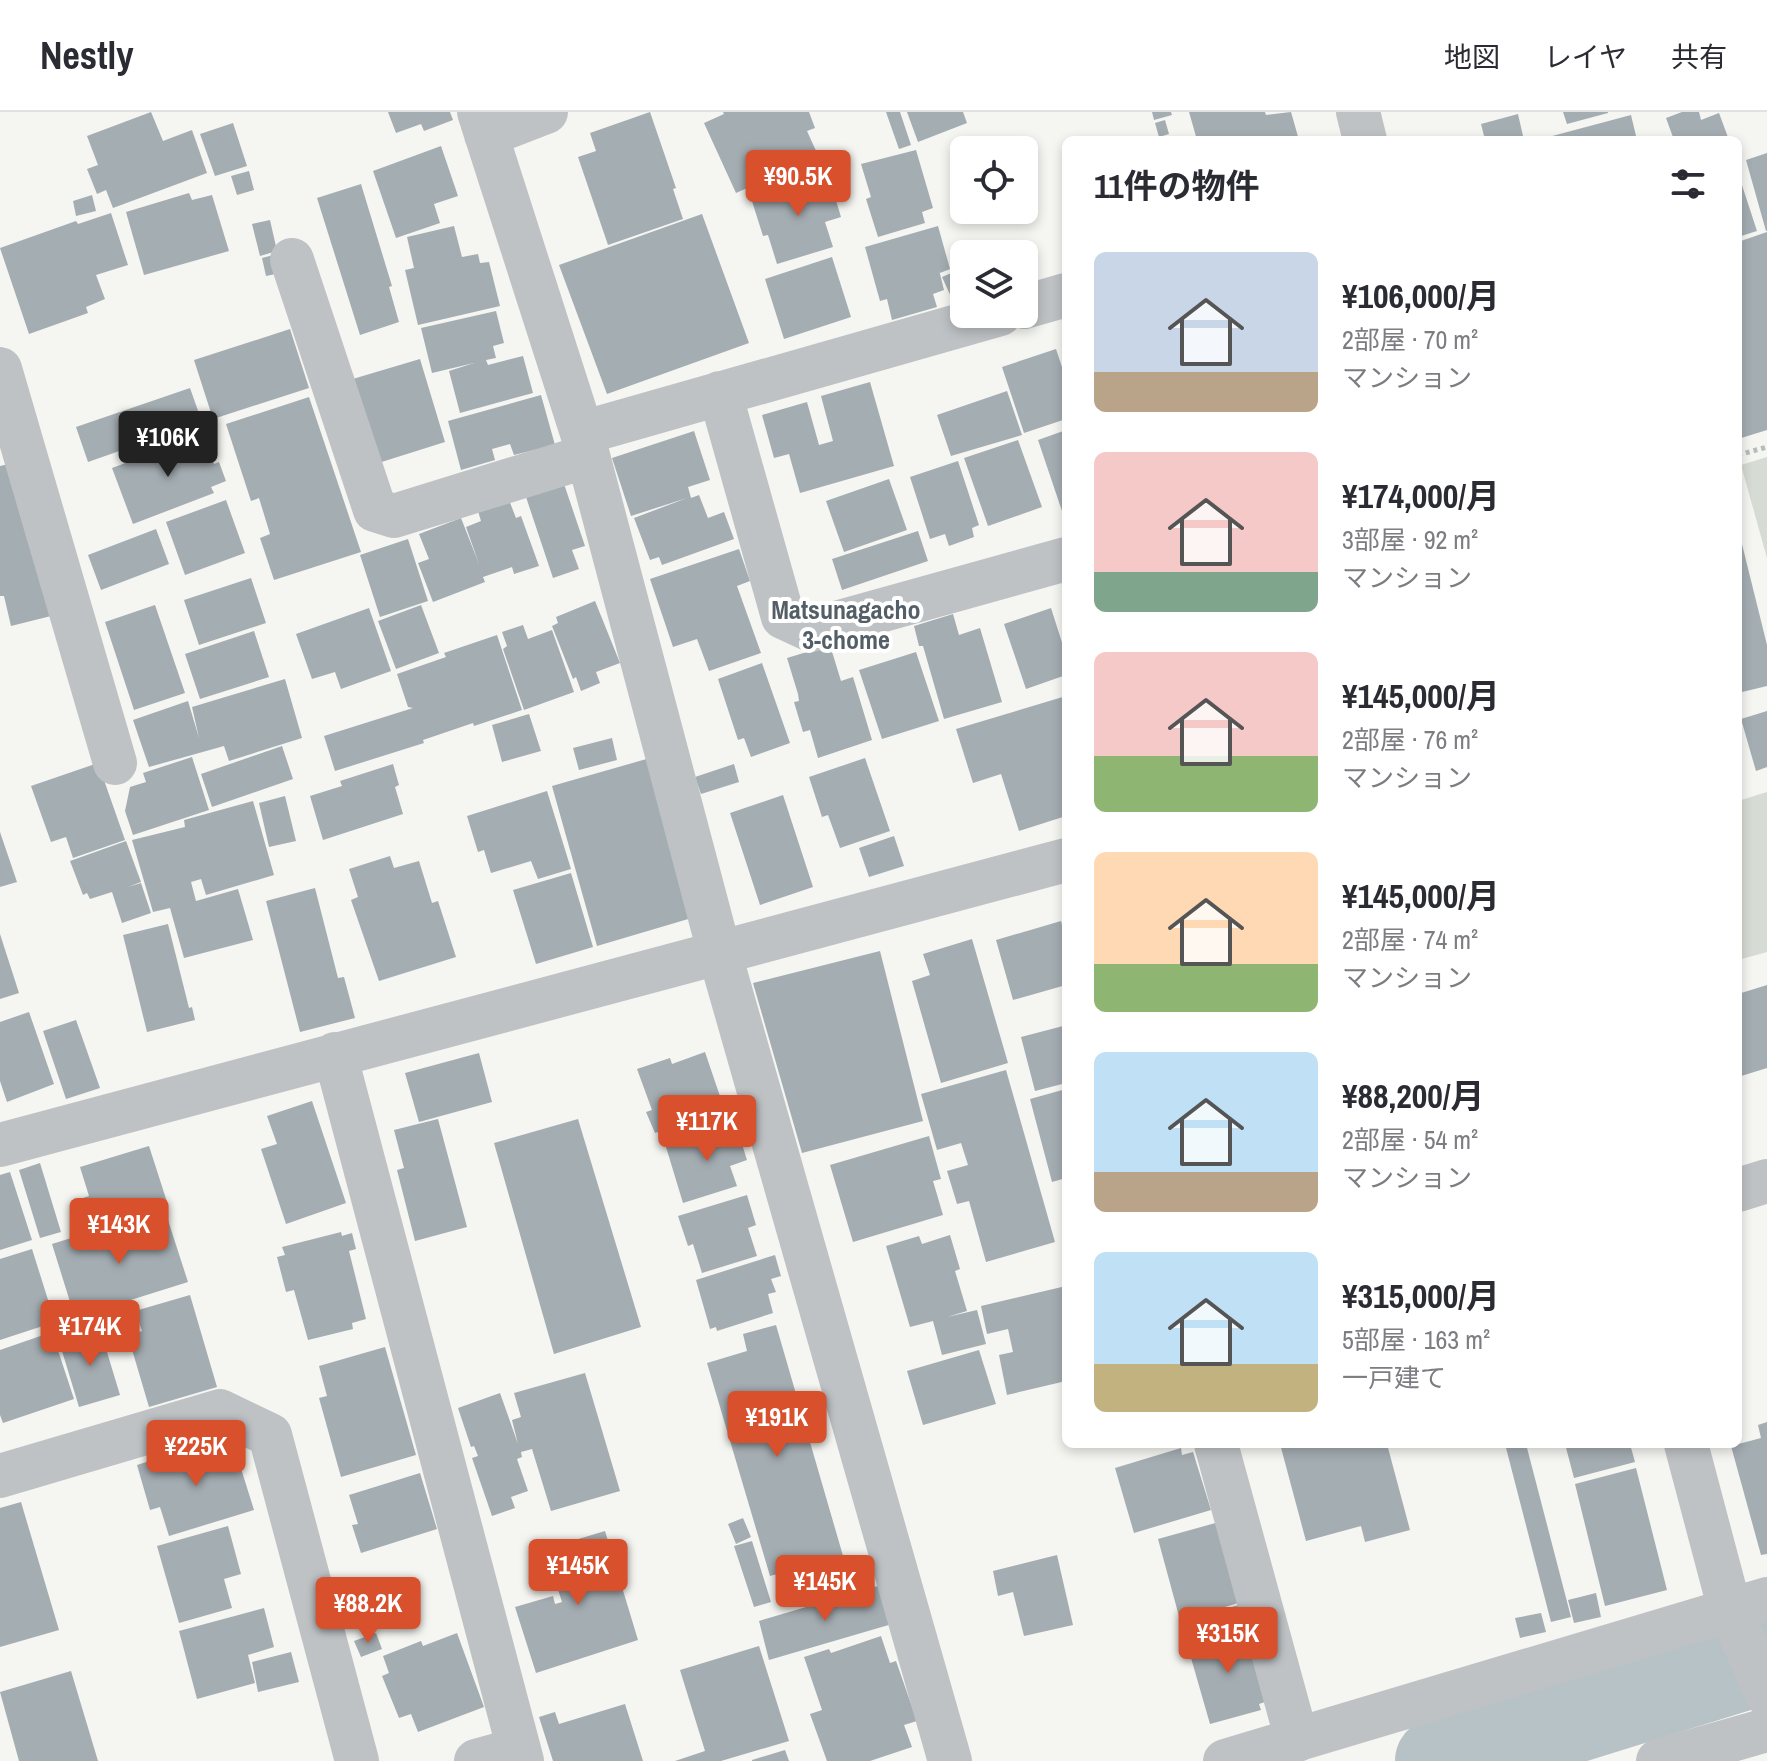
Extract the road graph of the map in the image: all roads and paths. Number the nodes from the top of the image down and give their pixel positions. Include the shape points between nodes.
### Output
1 (546, 112) edge
2 (1358, 112) edge
3 (483, 123) edge
4 (1364, 136) edge
5 (292, 260) dead end
6 (1062, 296) edge
7 (1038, 303) edge
8 (950, 328) edge
9 (0, 369) edge
10 (720, 393) junction
11 (585, 444) junction
12 (1767, 447) edge
13 (1742, 454) edge
14 (1062, 560) edge
15 (115, 763) dead end
16 (1062, 870) edge
17 (719, 951) junction
18 (335, 1054) junction
19 (0, 1145) edge
20 (1767, 1181) edge
21 (1742, 1189) edge
22 (1217, 1448) edge
23 (1688, 1448) edge
24 (0, 1476) edge
25 (1748, 1604) edge
26 (1767, 1695) edge
27 (1767, 1730) edge
28 (1297, 1740) junction
29 (521, 1755) edge
30 (357, 1761) edge
31 (476, 1761) edge
32 (950, 1761) edge
33 (1225, 1761) edge
34 (1658, 1761) edge

1 - 3 street
2 - 4 street
3 - 11 street
5 - 11 street via 375,510 394,516
6 - 7 street
8 - 10 street
9 - 15 street
10 - 11 street
10 - 14 street via 783,617 811,630
11 - 17 street
12 - 13 path
16 - 17 street
17 - 18 street
17 - 32 street
18 - 19 street
18 - 29 street
20 - 21 street
22 - 28 street
23 - 25 street
24 - 30 street via 220,1411 270,1435
25 - 26 street
25 - 28 street
27 - 34 street
28 - 33 street
29 - 31 street

